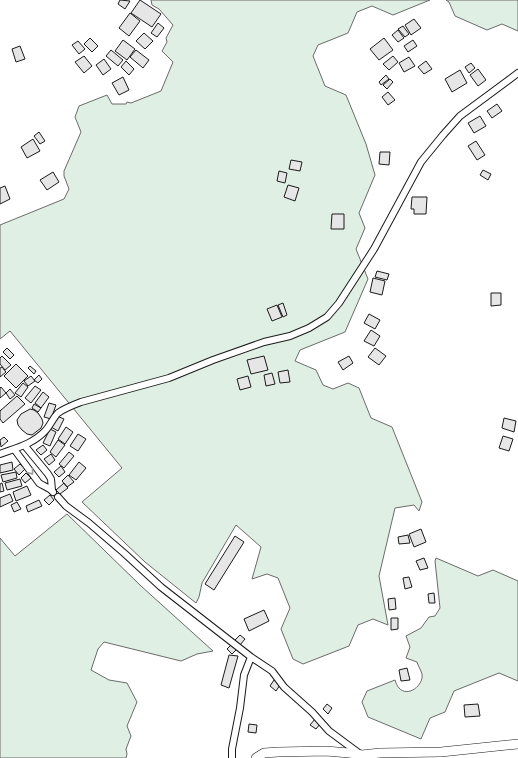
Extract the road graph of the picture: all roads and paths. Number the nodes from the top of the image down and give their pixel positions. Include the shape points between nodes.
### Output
1 (518, 73) edge
2 (25, 446) junction
3 (14, 449) junction
4 (0, 454) edge
5 (54, 493) junction
6 (251, 657) junction
7 (518, 744) edge
8 (362, 755) junction
9 (232, 758) edge
10 (256, 758) edge

1 - 2 street via 460,116 443,134 422,162 374,249 327,317 290,336 264,342 169,378 68,406 45,431
2 - 3 street
2 - 5 street via 48,474
3 - 4 street
3 -> 5 street via 39,483
5 - 6 street via 162,587
6 - 8 street via 272,671 329,731
6 - 9 street via 244,675
7 - 8 main road via 441,752
8 - 10 main road via 326,751 278,752 264,753

